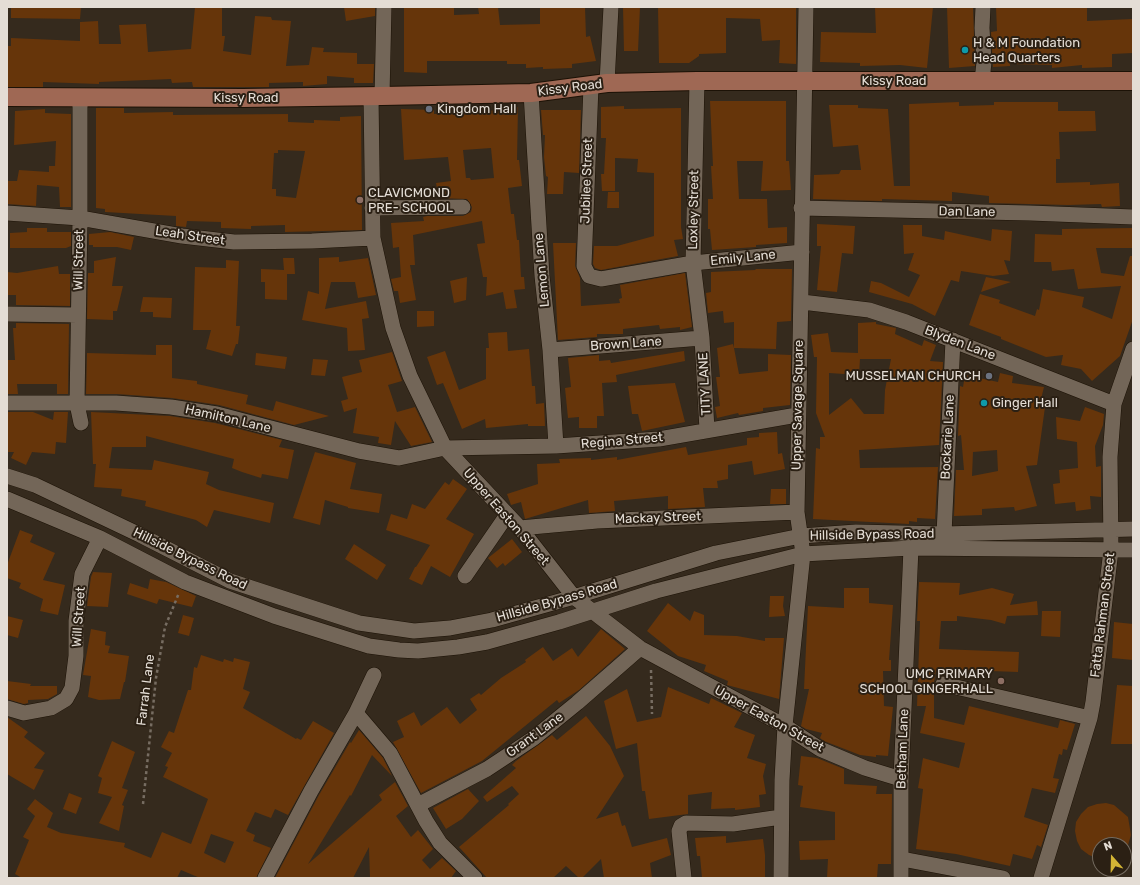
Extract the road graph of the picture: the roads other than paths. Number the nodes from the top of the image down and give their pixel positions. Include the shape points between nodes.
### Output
1 (384, 7) edge
2 (611, 7) edge
3 (806, 7) edge
4 (983, 7) edge
5 (697, 81) junction
6 (982, 81) junction
7 (1133, 81) edge
8 (805, 82) junction
9 (599, 84) junction
10 (531, 93) junction
11 (377, 96) junction
12 (7, 97) edge
13 (80, 97) junction
14 (463, 207) dead end
15 (372, 208) junction
16 (801, 208) junction
17 (7, 213) edge
18 (1133, 217) edge
19 (80, 218) junction
20 (373, 238) junction
21 (802, 252) junction
22 (693, 263) junction
23 (589, 276) joint
24 (802, 302) junction
25 (7, 314) edge
26 (78, 315) junction
27 (702, 338) junction
28 (953, 340) junction
29 (1133, 349) edge
30 (550, 350) junction
31 (7, 403) edge
32 (77, 404) junction
33 (1114, 404) junction
34 (797, 415) junction
35 (81, 423) dead end
36 (707, 430) junction
37 (556, 446) junction
38 (445, 448) junction
39 (7, 476) edge
40 (7, 499) edge
41 (796, 512) junction
42 (507, 515) junction
43 (520, 528) junction
44 (1133, 529) edge
45 (1112, 530) junction
46 (944, 534) junction
47 (801, 536) junction
48 (100, 538) junction
49 (910, 548) junction
50 (1111, 550) junction
51 (1133, 550) edge
52 (804, 554) junction
53 (465, 576) dead end
54 (574, 597) junction
55 (593, 612) junction
56 (645, 651) junction
57 (374, 675) dead end
58 (943, 684) dead end
59 (7, 708) edge
60 (356, 713) junction
61 (1090, 718) junction
62 (785, 726) junction
63 (901, 779) junction
64 (418, 805) junction
65 (781, 817) junction
66 (902, 859) junction
67 (466, 875) edge
68 (265, 878) edge
69 (684, 878) edge
70 (781, 878) edge
71 (901, 878) edge
72 (1003, 878) edge
73 (1041, 878) edge

1 - 11 street, Upper Easton Street
2 - 9 street, Jubilee Street
3 - 8 street, Upper Savage Square
4 - 6 street
5 - 8 main road, Kissy Road
5 - 9 main road, Kissy Road
5 - 22 street, Loxley Street
6 - 7 main road, Kissy Road
6 - 8 main road, Kissy Road
8 - 16 street, Upper Savage Square
9 - 10 main road, Kissy Road
9 - 23 street, Jubilee Street via 584,266
10 - 11 main road, Kissy Road
10 - 30 street, Lemon Lane via 542,276
11 - 13 main road, Kissy Road
11 - 15 street, Upper Easton Street
12 - 13 main road, Kissy Road
13 - 19 street, Will Street
14 - 15 street
15 - 20 street, Upper Easton Street
16 - 18 street, Dan Lane
16 - 21 street, Upper Savage Square
17 - 19 street, Leah Street
19 - 20 street, Leah Street via 182,236 234,242
19 - 26 street, Will Street
20 - 38 street, Upper Easton Street via 393,328 410,376
21 - 22 street, Emily Lane
21 - 24 street, Upper Savage Square
22 - 23 street, Emily Lane via 600,279
22 - 27 street, Loxley Street
24 - 28 street, Blyden Lane via 869,310
24 - 34 street, Upper Savage Square via 798,345
25 - 26 street
26 - 32 street, Will Street
27 - 30 street, Brown Lane
27 - 36 street, TITY LANE
28 - 33 street, Blyden Lane
28 - 46 street, Bockarie Lane
29 - 33 street, Fatta Rahman Street
30 - 37 street, Lemon Lane
31 - 32 street, Hamilton Lane
32 - 35 street, Will Street
32 - 38 street, Hamilton Lane via 171,407 217,414 359,452 399,458
33 - 45 street, Fatta Rahman Street via 1110,457
34 - 36 street, Regina Street
34 - 41 street, Upper Savage Square
36 - 37 street, Regina Street via 659,438
37 - 38 street, Regina Street
38 - 42 street, Upper Easton Street
39 - 54 street, Hillside Bypass Road via 35,485 230,581 359,623 414,631 450,628 492,620
40 - 48 street, Hillside Bypass Road
41 - 43 street, Mackay Street via 598,521
41 - 47 street, Upper Savage Square
42 - 43 street, Upper Easton Street
42 - 53 street
43 - 54 street, Upper Easton Street
44 - 45 street, Hillside Bypass Road
45 - 46 street, Hillside Bypass Road
45 - 50 street, Fatta Rahman Street
46 - 47 street, Hillside Bypass Road via 856,532
47 - 52 street, Upper Savage Square
47 - 54 street, Hillside Bypass Road via 716,553
48 - 55 street, Hillside Bypass Road via 184,582 274,616 370,646 418,651 458,647 487,642
48 - 59 street, Will Street via 82,574 72,688 66,699 51,708 24,713
49 - 50 street, Hillside Bypass Road
49 - 52 street, Hillside Bypass Road
49 - 63 street, Betham Lane
50 - 51 street, Hillside Bypass Road
50 - 61 street, Fatta Rahman Street
52 - 55 street, Hillside Bypass Road via 656,591
52 - 62 street, Upper Savage Square
54 - 55 street, Upper Easton Street
55 - 56 street, Upper Easton Street
56 - 62 street, Upper Easton Street
56 - 64 street, Grant Lane via 534,738 487,769
57 - 60 street
58 - 61 street
60 - 64 street via 390,753
60 - 68 street
61 - 73 street, Fatta Rahman Street
62 - 63 street, Upper Easton Street via 820,750
62 - 65 street, Upper Savage Square
63 - 66 street, Betham Lane
64 - 67 street via 440,843
65 - 69 street via 733,824 686,823 681,826 679,831
65 - 70 street, Upper Savage Square
66 - 71 street, Betham Lane
66 - 72 street

